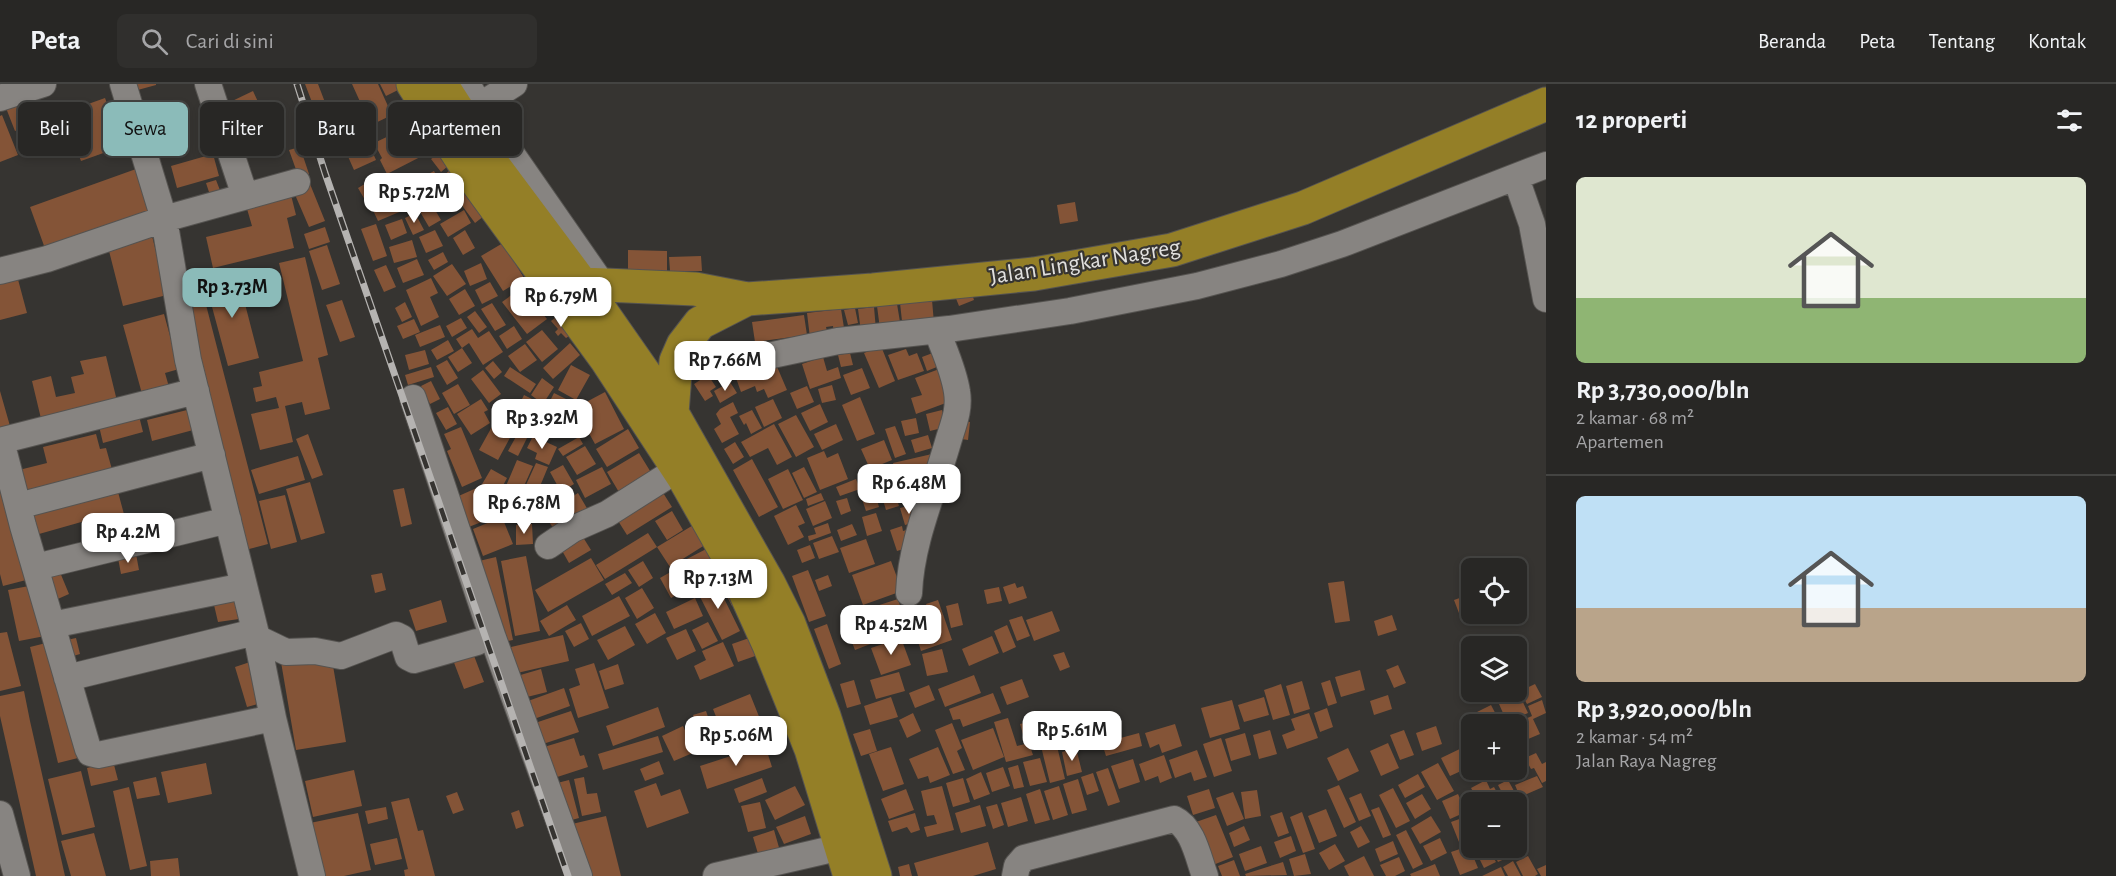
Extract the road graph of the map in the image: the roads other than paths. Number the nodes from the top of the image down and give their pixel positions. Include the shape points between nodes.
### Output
1 (43, 84) edge
2 (123, 84) edge
3 (208, 84) edge
4 (412, 84) edge
5 (441, 84) edge
6 (514, 84) edge
7 (473, 95) edge
8 (0, 98) edge
9 (1546, 104) edge
10 (1546, 165) edge
11 (1516, 178) junction
12 (297, 182) dead end
13 (245, 196) junction
14 (164, 219) junction
15 (1539, 222) edge
16 (0, 271) edge
17 (592, 284) junction
18 (747, 299) junction
19 (1546, 299) edge
20 (937, 331) junction
21 (676, 361) junction
22 (196, 391) junction
23 (413, 398) dead end
24 (672, 413) junction
25 (0, 441) edge
26 (212, 455) junction
27 (678, 469) junction
28 (18, 506) junction
29 (228, 520) junction
30 (548, 546) dead end
31 (36, 567) junction
32 (244, 586) junction
33 (909, 593) dead end
34 (52, 625) junction
35 (256, 635) junction
36 (486, 640) junction
37 (67, 678) junction
38 (273, 718) junction
39 (0, 814) edge
40 (845, 861) edge
41 (17, 876) edge
42 (312, 876) edge
43 (579, 876) edge
44 (716, 876) edge
45 (875, 876) edge
46 (1015, 876) edge
47 (1205, 876) edge

1 - 8 street
2 - 14 street
3 - 13 street
4 - 27 highway via 471,174 606,359
5 - 17 highway via 490,162
6 - 7 street
7 - 17 street
9 - 18 highway, Jalan Lingkar Nagreg via 1303,208 1172,250 1034,274
10 - 11 street
11 - 15 street
11 - 20 street via 1281,264 1197,286 1081,309
12 - 13 street
13 - 14 street
14 - 16 street
14 - 22 street
15 - 19 street
17 - 18 highway via 695,289
17 - 24 highway
18 - 21 highway, Jalan Lingkar Nagreg via 700,323
20 - 21 street via 838,341 711,366
20 - 33 street via 957,393 957,413 922,522 910,568
21 - 24 highway, Jalan Lingkar Nagreg
22 - 25 street
22 - 26 street
23 - 36 street
24 - 45 highway via 789,624 824,716
25 - 28 street
26 - 28 street
26 - 29 street
27 - 30 street
27 - 40 highway via 731,561 769,645 812,749
28 - 31 street
29 - 31 street
29 - 32 street
31 - 34 street
32 - 34 street
32 - 35 street
34 - 37 street
35 - 36 street via 286,652 315,651 341,656 396,635 402,638 408,657 414,660
35 - 37 street
35 - 38 street
36 - 43 street
37 - 38 street via 88,749 94,755
38 - 42 street
39 - 41 street
40 - 44 street
46 - 47 street via 1024,858 1174,819 1188,831

